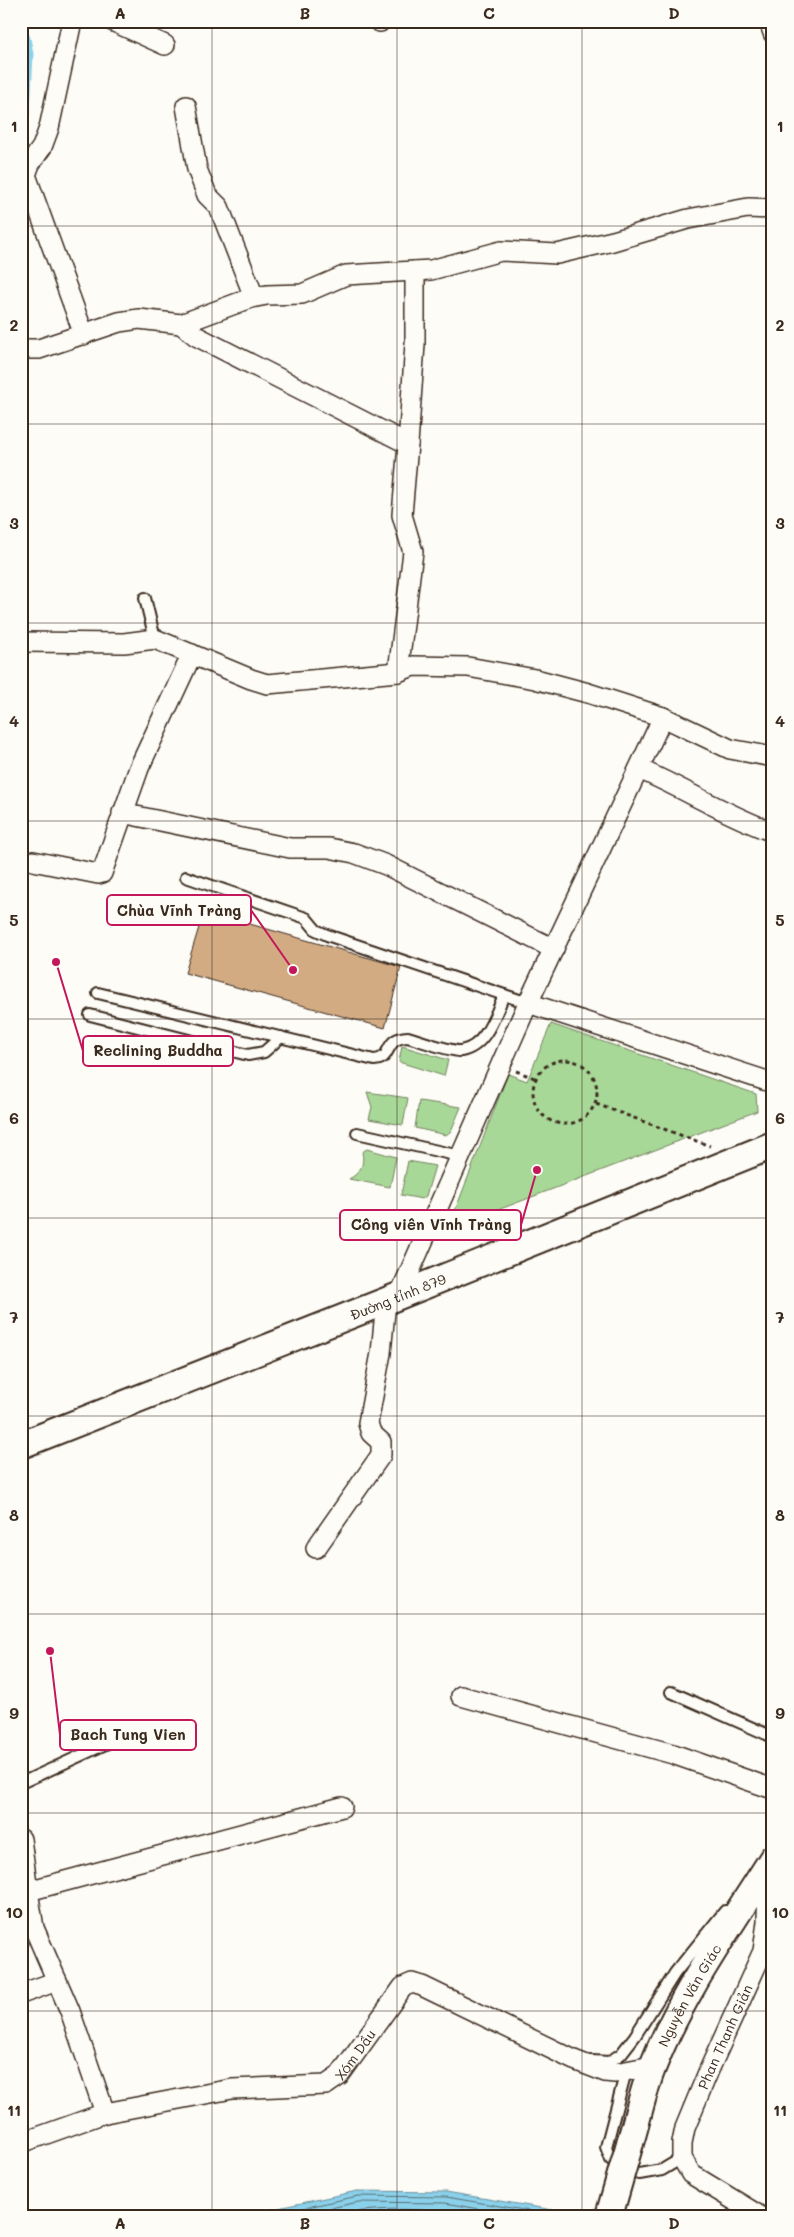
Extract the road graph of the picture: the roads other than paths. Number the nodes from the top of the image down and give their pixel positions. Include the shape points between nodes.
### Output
1 (72, 21) edge
2 (112, 21) edge
3 (769, 21) edge
4 (773, 33) edge
5 (165, 45) dead end
6 (186, 106) dead end
7 (773, 209) edge
8 (415, 271) junction
9 (254, 297) junction
10 (181, 324) junction
11 (84, 336) junction
12 (21, 349) edge
13 (408, 444) junction
14 (145, 598) dead end
15 (155, 639) junction
16 (21, 642) edge
17 (192, 654) junction
18 (398, 672) junction
19 (663, 717) junction
20 (773, 757) edge
21 (640, 769) junction
22 (122, 813) junction
23 (773, 832) edge
24 (33, 860) dead end
25 (186, 878) dead end
26 (554, 949) junction
27 (98, 993) dead end
28 (504, 995) junction
29 (528, 1003) junction
30 (90, 1015) dead end
31 (281, 1037) junction
32 (773, 1083) edge
33 (357, 1133) dead end
34 (773, 1145) edge
35 (460, 1156) junction
36 (393, 1298) junction
37 (21, 1445) edge
38 (316, 1548) dead end
39 (671, 1692) dead end
40 (461, 1696) dead end
41 (121, 1737) dead end
42 (773, 1737) edge
43 (21, 1783) edge
44 (773, 1789) edge
45 (342, 1807) dead end
46 (21, 1839) edge
47 (770, 1862) edge
48 (28, 1891) junction
49 (57, 1981) junction
50 (21, 1994) edge
51 (574, 2060) junction
52 (652, 2066) junction
53 (626, 2071) junction
54 (105, 2113) junction
55 (21, 2143) edge
56 (682, 2158) junction
57 (608, 2216) edge
58 (760, 2216) edge

1 - 11 street via 50,128 26,175
2 - 5 street
3 - 4 street
6 - 9 street via 199,176 207,195 219,207
7 - 8 street via 748,208 688,219 558,254 501,251 431,270
8 - 9 street via 346,275 302,294
8 - 13 street via 415,344
9 - 10 street
10 - 11 street via 139,319 119,322
10 - 13 street via 196,336
11 - 12 street via 39,349
13 - 18 street via 402,515 413,552
14 - 15 lane
15 - 16 street via 108,644
15 - 17 street
17 - 18 street via 267,684
17 - 22 street via 139,768
18 - 19 street via 413,666 468,667 536,679
19 - 20 street via 730,749
19 - 21 street
21 - 23 street via 717,809
21 - 26 street
22 - 24 street via 102,873
22 - 26 street via 290,848 329,848 354,853 386,865
25 - 28 lane via 306,918 316,930 327,935
26 - 29 street
27 - 31 lane
28 - 29 lane
28 - 31 lane via 483,1038 459,1052 399,1037 392,1041 385,1056 374,1060
29 - 32 street
29 - 35 street
30 - 31 lane via 248,1055 264,1052
33 - 35 lane
34 - 36 main road, Đường tỉnh 879
35 - 36 street
36 - 37 main road, Đường tỉnh 879
36 - 38 street via 368,1423 372,1434 381,1442 381,1455
39 - 42 lane
40 - 44 street via 673,1754
41 - 43 lane
45 - 48 street
46 - 48 street
47 - 51 lane via 737,1895 675,1973 621,2054 609,2062
47 - 52 main road, Nguyễn Văn Giác via 678,2013
47 - 56 street, Phan Thanh Giản via 763,1951 686,2128
48 - 49 street via 34,1928
49 - 50 street
49 - 54 street via 82,2042
51 - 53 street, Xóm Dầu via 606,2072
51 - 54 street, Xóm Dầu via 412,1984 403,1987 339,2076 326,2085 232,2089
52 - 53 street, Xóm Dầu
52 - 57 main road, Nguyễn Văn Giác, bridge
53 - 56 lane via 606,2147 611,2160 629,2172 640,2174 662,2170
54 - 55 street, Xóm Dầu
56 - 58 street via 691,2174

